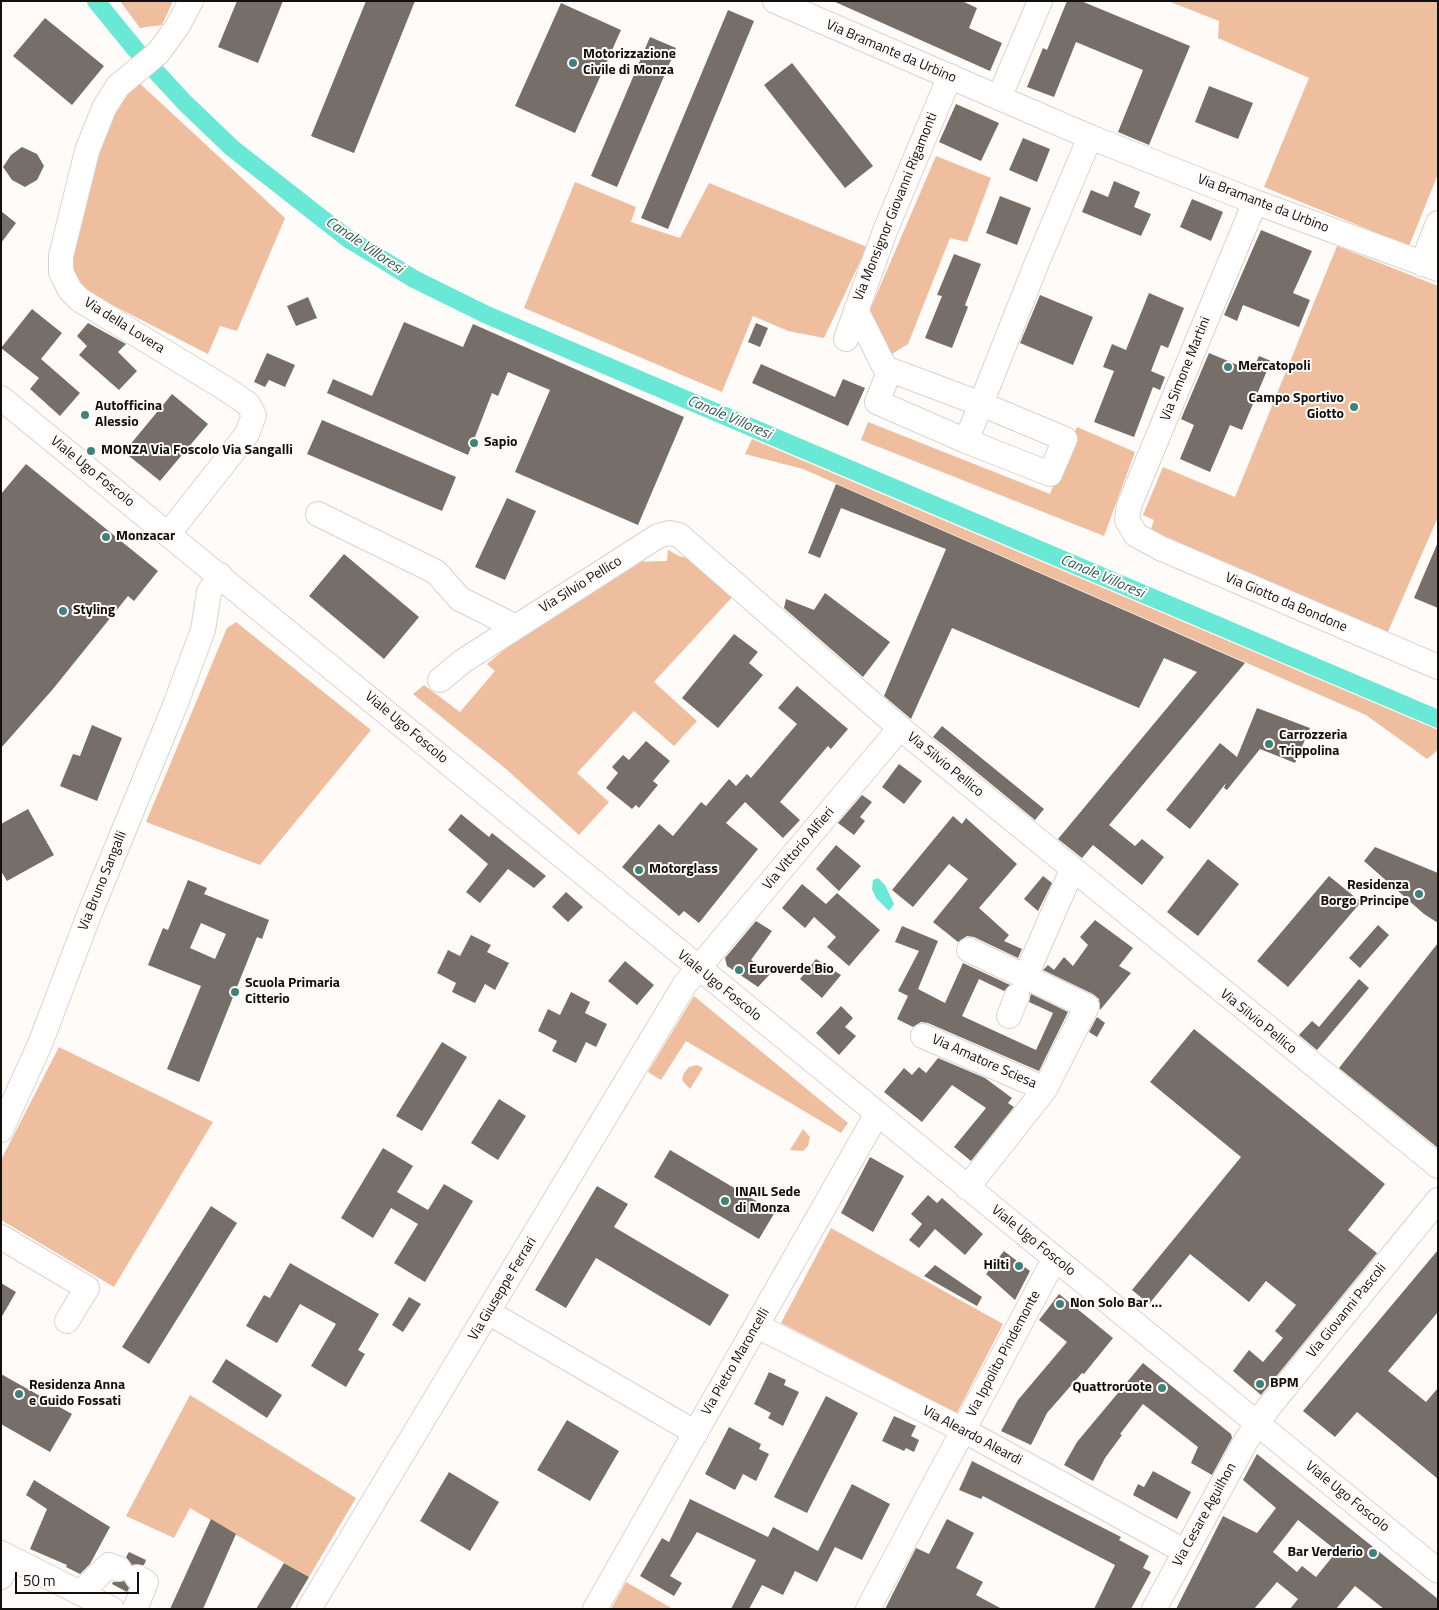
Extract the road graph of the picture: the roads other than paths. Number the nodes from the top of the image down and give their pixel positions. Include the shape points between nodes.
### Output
1 (191, 1) edge
2 (775, 1) edge
3 (1040, 1) edge
4 (950, 76) junction
5 (1000, 98) junction
6 (1090, 137) junction
7 (1255, 202) junction
8 (1438, 223) edge
9 (1430, 267) edge
10 (856, 310) junction
11 (846, 339) dead end
12 (890, 370) junction
13 (1, 398) edge
14 (981, 404) junction
15 (966, 441) junction
16 (318, 514) dead end
17 (169, 533) junction
18 (1136, 535) joint
19 (220, 575) junction
20 (239, 591) junction
21 (516, 627) junction
22 (203, 630) junction
23 (1438, 667) edge
24 (440, 680) dead end
25 (900, 728) junction
26 (1072, 870) junction
27 (970, 950) dead end
28 (698, 969) junction
29 (1019, 992) junction
30 (923, 1036) dead end
31 (1045, 1089) junction
32 (877, 1114) junction
33 (1, 1130) edge
34 (1438, 1166) edge
35 (967, 1188) junction
36 (1438, 1200) edge
37 (1, 1237) edge
38 (1055, 1258) junction
39 (488, 1312) junction
40 (67, 1321) dead end
41 (757, 1326) junction
42 (1258, 1423) junction
43 (964, 1430) junction
44 (696, 1432) junction
45 (1184, 1551) junction
46 (5, 1563) edge
47 (1438, 1571) edge
48 (80, 1593) junction
49 (112, 1609) edge
50 (135, 1609) edge
51 (309, 1609) edge
52 (595, 1609) edge
53 (868, 1609) edge
54 (1154, 1609) edge

1 - 17 street, Via della Lovera via 158,53 118,86 104,108 87,151 64,234 61,272 70,290 80,300 226,389 248,404 254,415 247,434
2 - 4 street, Via Bramante da Urbino
3 - 5 street
4 - 5 street, Via Bramante da Urbino
4 - 10 street, Via Monsignor Giovanni Rigamonti
5 - 6 street, Via Bramante da Urbino
6 - 7 street, Via Bramante da Urbino
6 - 14 street
7 - 9 street, Via Bramante da Urbino
7 - 18 street, Via Simone Martini via 1129,506 1127,520
8 - 9 street
10 - 11 street, Via Monsignor Giovanni Rigamonti
10 - 12 street via 885,368
12 - 14 street
12 - 15 street via 877,402
13 - 17 street, Viale Ugo Foscolo
14 - 15 street
14 - 15 street via 1065,439 1050,474
16 - 21 street via 436,572 460,599
17 - 19 street, Viale Ugo Foscolo
18 - 23 street, Via Giotto da Bondone
19 - 20 street, Viale Ugo Foscolo
19 - 22 street, Via Bruno Sangalli via 209,592
20 - 22 street, Via Bruno Sangalli
20 - 28 street, Viale Ugo Foscolo
21 - 24 street, Via Silvio Pellico via 462,660
21 - 25 street, Via Silvio Pellico via 658,536 679,535
22 - 33 street, Via Bruno Sangalli via 40,1044
25 - 26 street, Via Silvio Pellico
25 - 28 street, Via Vittorio Alfieri
26 - 29 street
26 - 34 street, Via Silvio Pellico
27 - 29 street, Via Amatore Sciesa
28 - 32 street, Viale Ugo Foscolo
28 - 39 street, Via Giuseppe Ferrari via 680,992
29 - 31 street, Via Amatore Sciesa via 1086,1006
30 - 31 street, Via Amatore Sciesa
31 - 35 street, Via Amatore Sciesa
32 - 35 street, Viale Ugo Foscolo
32 - 41 street, Via Pietro Maroncelli
35 - 38 street, Viale Ugo Foscolo
36 - 42 street, Via Giovanni Pascoli
37 - 40 street via 87,1288
38 - 42 street, Viale Ugo Foscolo
38 - 43 street, Via Ippolito Pindemonte
39 - 44 street
39 - 51 street, Via Giuseppe Ferrari
41 - 43 street, Via Aleardo Aleardi
41 - 44 street, Via Pietro Maroncelli
42 - 45 street, Via Cesare Aguilhon
42 - 47 street, Viale Ugo Foscolo
43 - 45 street, Via Aleardo Aleardi
43 - 53 street, Via Ippolito Pindemonte
44 - 52 street, Via Pietro Maroncelli
45 - 54 street, Via Cesare Aguilhon
46 - 48 street
48 - 49 street
48 - 50 street via 109,1565 146,1582

